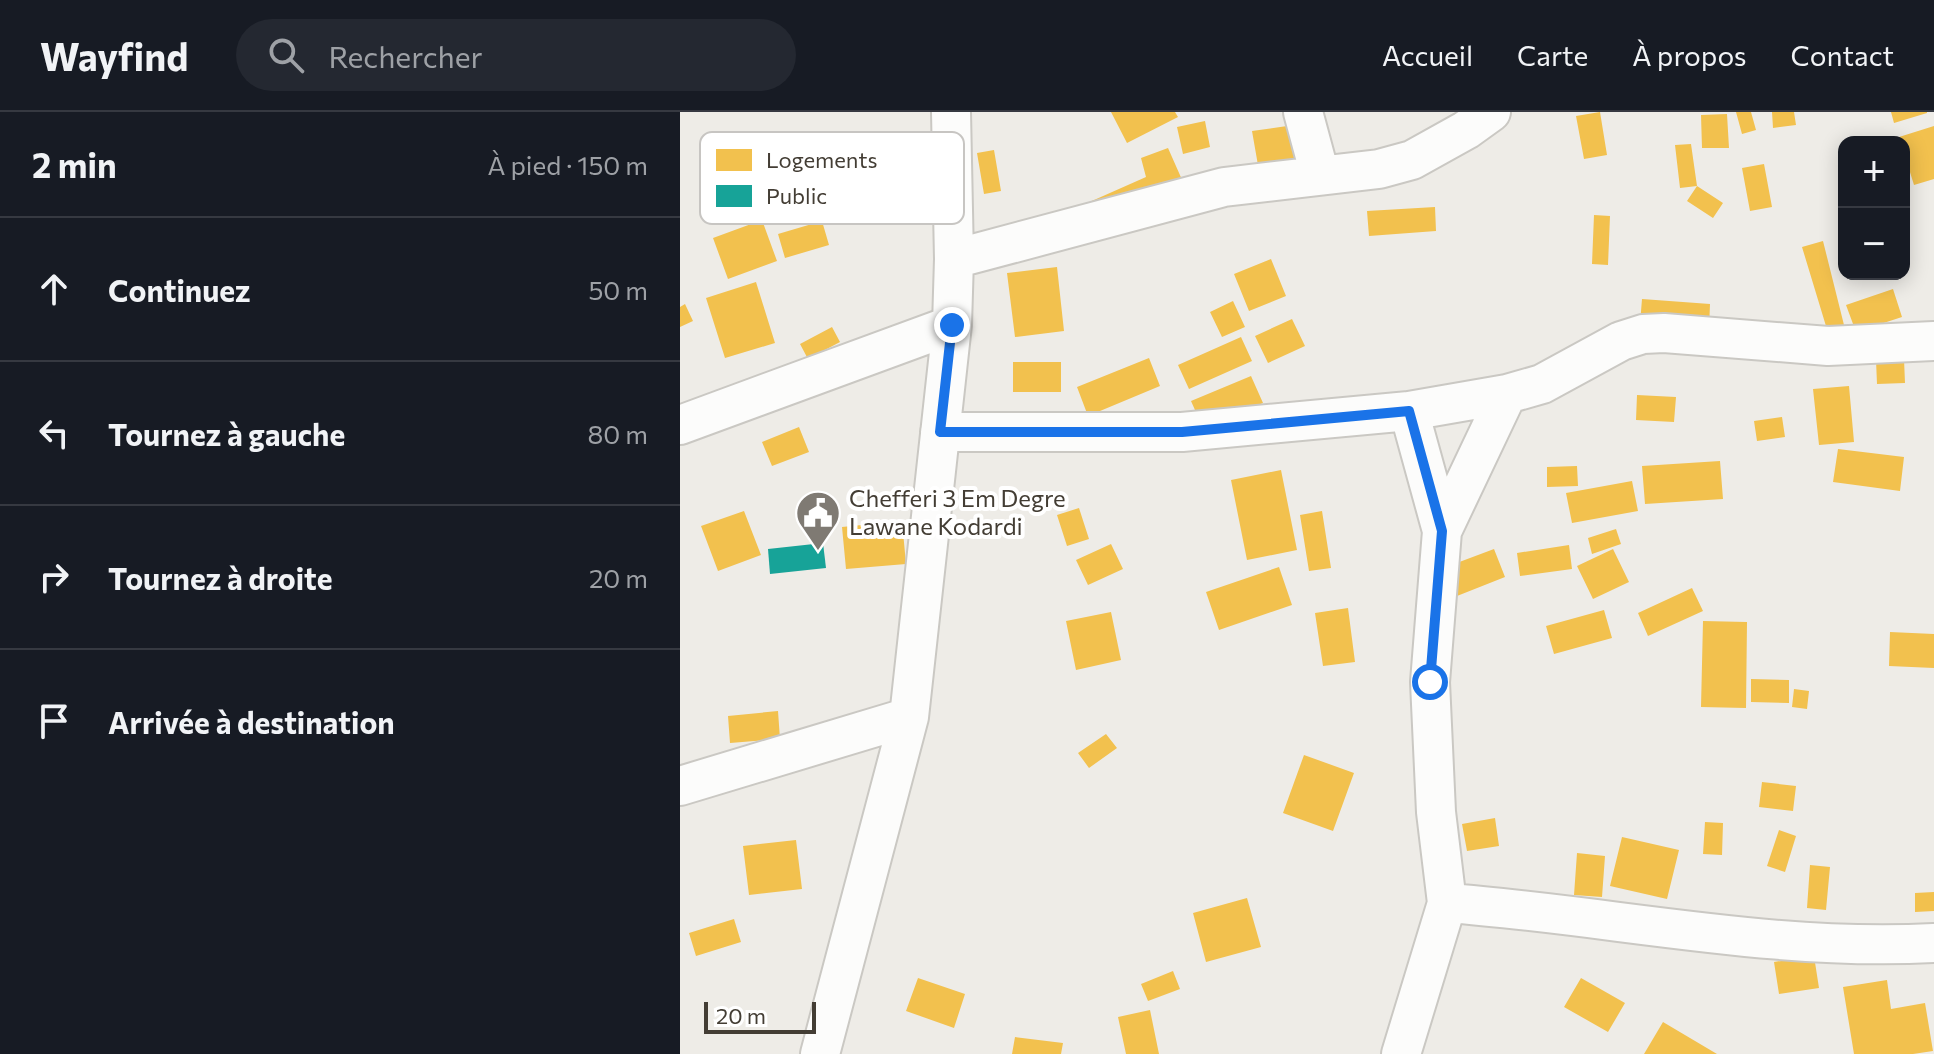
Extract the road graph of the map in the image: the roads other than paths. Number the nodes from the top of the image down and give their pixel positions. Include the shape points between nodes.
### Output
1 (951, 112) edge
2 (1303, 112) edge
3 (1491, 112) edge
4 (951, 132) edge
5 (1320, 175) junction
6 (953, 224) edge
7 (954, 259) junction
8 (952, 325) junction
9 (1934, 341) edge
10 (1507, 394) junction
11 (1409, 411) junction
12 (680, 425) edge
13 (940, 432) junction
14 (1442, 531) junction
15 (909, 717) junction
16 (680, 786) edge
17 (1447, 903) junction
18 (1934, 943) edge
19 (820, 1054) edge
20 (1401, 1054) edge

1 - 4 street
2 - 5 street
3 - 5 street via 1412,160
5 - 7 street via 1224,187
6 - 7 street
7 - 8 street
8 - 12 street
8 - 13 street
9 - 10 street via 1828,346 1643,334 1542,384
10 - 11 street
10 - 14 street
11 - 13 street via 1182,432
11 - 14 street
13 - 15 street
14 - 17 street via 1430,682
15 - 16 street
15 - 19 street
17 - 18 street via 1764,939
17 - 20 street

